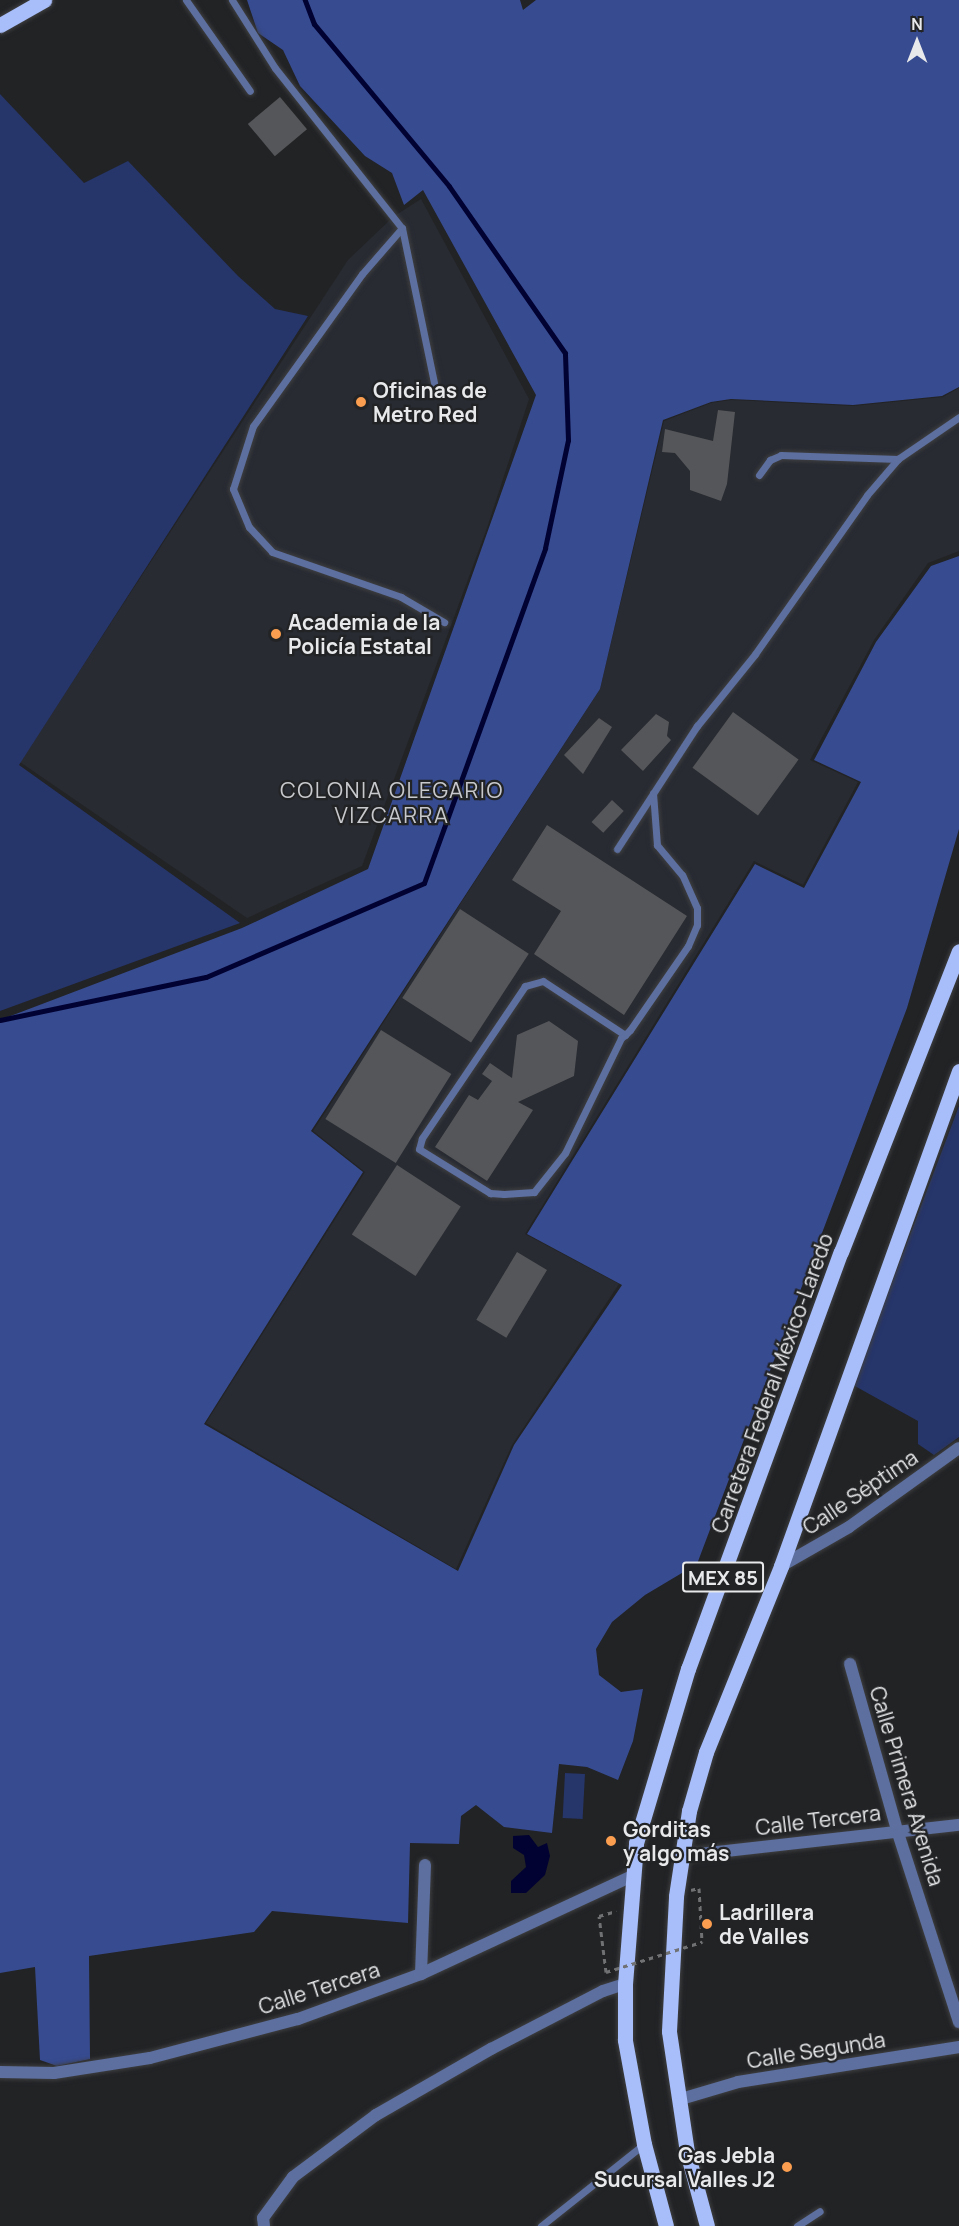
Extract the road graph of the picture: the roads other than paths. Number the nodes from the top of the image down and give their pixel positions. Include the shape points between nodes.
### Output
1 (44, 0) edge
2 (186, 0) edge
3 (232, 0) edge
4 (0, 25) edge
5 (249, 91) dead end
6 (402, 228) junction
7 (434, 383) dead end
8 (959, 417) edge
9 (898, 459) junction
10 (759, 475) dead end
11 (444, 622) dead end
12 (653, 793) junction
13 (617, 849) dead end
14 (959, 951) edge
15 (625, 1035) junction
16 (959, 1071) edge
17 (959, 1448) edge
18 (781, 1566) junction
19 (850, 1664) dead end
20 (959, 1825) edge
21 (897, 1830) junction
22 (681, 1856) junction
23 (425, 1865) dead end
24 (632, 1876) junction
25 (422, 1974) junction
26 (625, 1983) junction
27 (959, 2022) edge
28 (959, 2047) edge
29 (0, 2072) edge
30 (681, 2099) junction
31 (644, 2144) junction
32 (820, 2211) dead end
33 (264, 2226) edge
34 (541, 2226) edge
35 (666, 2226) edge
36 (706, 2226) edge
37 (797, 2226) edge

1 - 4 main road
2 - 5 lane
3 - 6 lane via 275,68
6 - 7 lane
6 - 11 lane via 362,273 253,426 233,489 249,527 272,552 401,597
8 - 9 lane
9 - 10 lane via 781,455 770,460
9 - 12 lane via 867,495 754,654 697,726
12 - 13 lane
12 - 15 lane via 657,845 681,875 697,908 697,925 688,946
14 - 24 main road, Carretera Federal México-Laredo / MEX 85 via 841,1252 688,1669 653,1781
15 - 15 lane via 564,1154 534,1192 490,1193 419,1149 422,1138 525,986 543,981
16 - 18 main road, MEX 85
17 - 18 street, Calle Séptima via 849,1527
18 - 22 main road, MEX 85 via 706,1752
19 - 21 street, Calle Primera Avenida
20 - 21 street, Calle Tercera
21 - 22 street, Calle Tercera
21 - 27 street, Calle Primera Avenida
22 - 30 main road, MEX 85 via 671,1944 669,2031
23 - 25 street
24 - 25 street, Calle Tercera
24 - 26 main road, Carretera Federal México-Laredo / MEX 85
25 - 29 street, Calle Tercera via 298,2019 150,2058 54,2073
26 - 31 main road, Carretera Federal México-Laredo / MEX 85 via 625,2040
26 - 33 street via 491,2049 376,2115 293,2177 263,2218
28 - 30 street, Calle Segunda via 738,2082
30 - 36 main road, MEX 85 via 687,2152
31 - 34 lane
31 - 35 main road, Carretera Federal México-Laredo / MEX 85
32 - 37 lane

